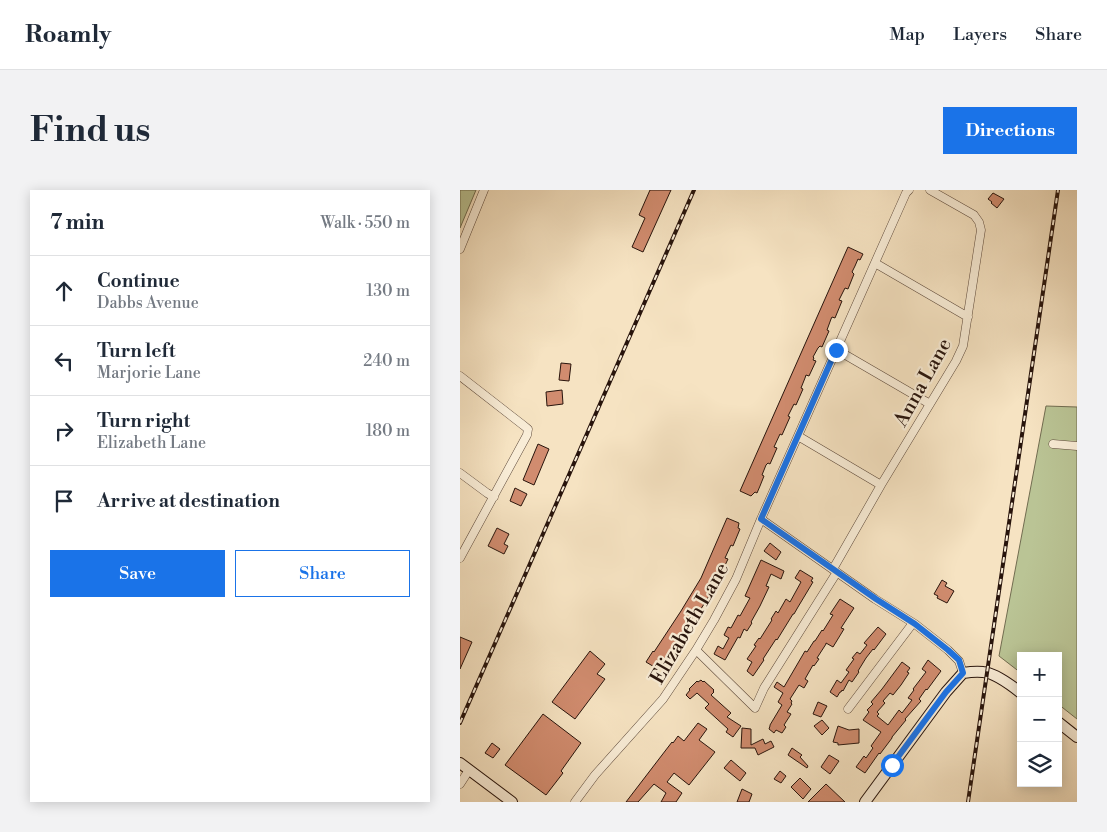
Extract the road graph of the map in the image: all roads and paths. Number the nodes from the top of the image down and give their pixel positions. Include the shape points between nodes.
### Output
1 (484, 190) edge
2 (930, 190) edge
3 (907, 192) edge
4 (460, 249) edge
5 (875, 263) junction
6 (968, 317) junction
7 (836, 350) junction
8 (460, 376) edge
9 (930, 404) junction
10 (798, 436) junction
11 (1053, 444) dead end
12 (1077, 446) edge
13 (460, 473) edge
14 (881, 485) junction
15 (494, 497) junction
16 (761, 519) junction
17 (460, 558) edge
18 (835, 570) junction
19 (913, 623) junction
20 (696, 650) junction
21 (963, 673) junction
22 (1017, 690) edge
23 (848, 709) dead end
24 (1062, 725) edge
25 (1077, 737) edge
26 (460, 763) edge
27 (469, 770) junction
28 (460, 784) edge
29 (512, 802) edge
30 (575, 802) edge
31 (865, 802) edge

1 - 4 street
2 - 6 street, Anna Lane via 974,215 980,222
3 - 5 street, Elizabeth Lane
5 - 6 street
5 - 7 street, Elizabeth Lane
6 - 9 street, Anna Lane via 963,346
7 - 9 street
7 - 10 street, Elizabeth Lane
8 - 15 street via 528,429
9 - 14 street, Anna Lane
10 - 14 street
10 - 16 street, Elizabeth Lane
11 - 12 street
13 - 15 street
14 - 18 street, Anna Lane
15 - 17 street
16 - 18 street
16 - 20 street, Elizabeth Lane via 736,579
18 - 19 street
18 - 20 street, Anna Lane via 755,708
19 - 21 street via 959,660
19 - 23 street
20 - 30 street, Elizabeth Lane via 663,700
21 - 22 street via 987,672
21 - 31 street
24 - 25 street
26 - 27 street
27 - 28 street
27 - 29 street

